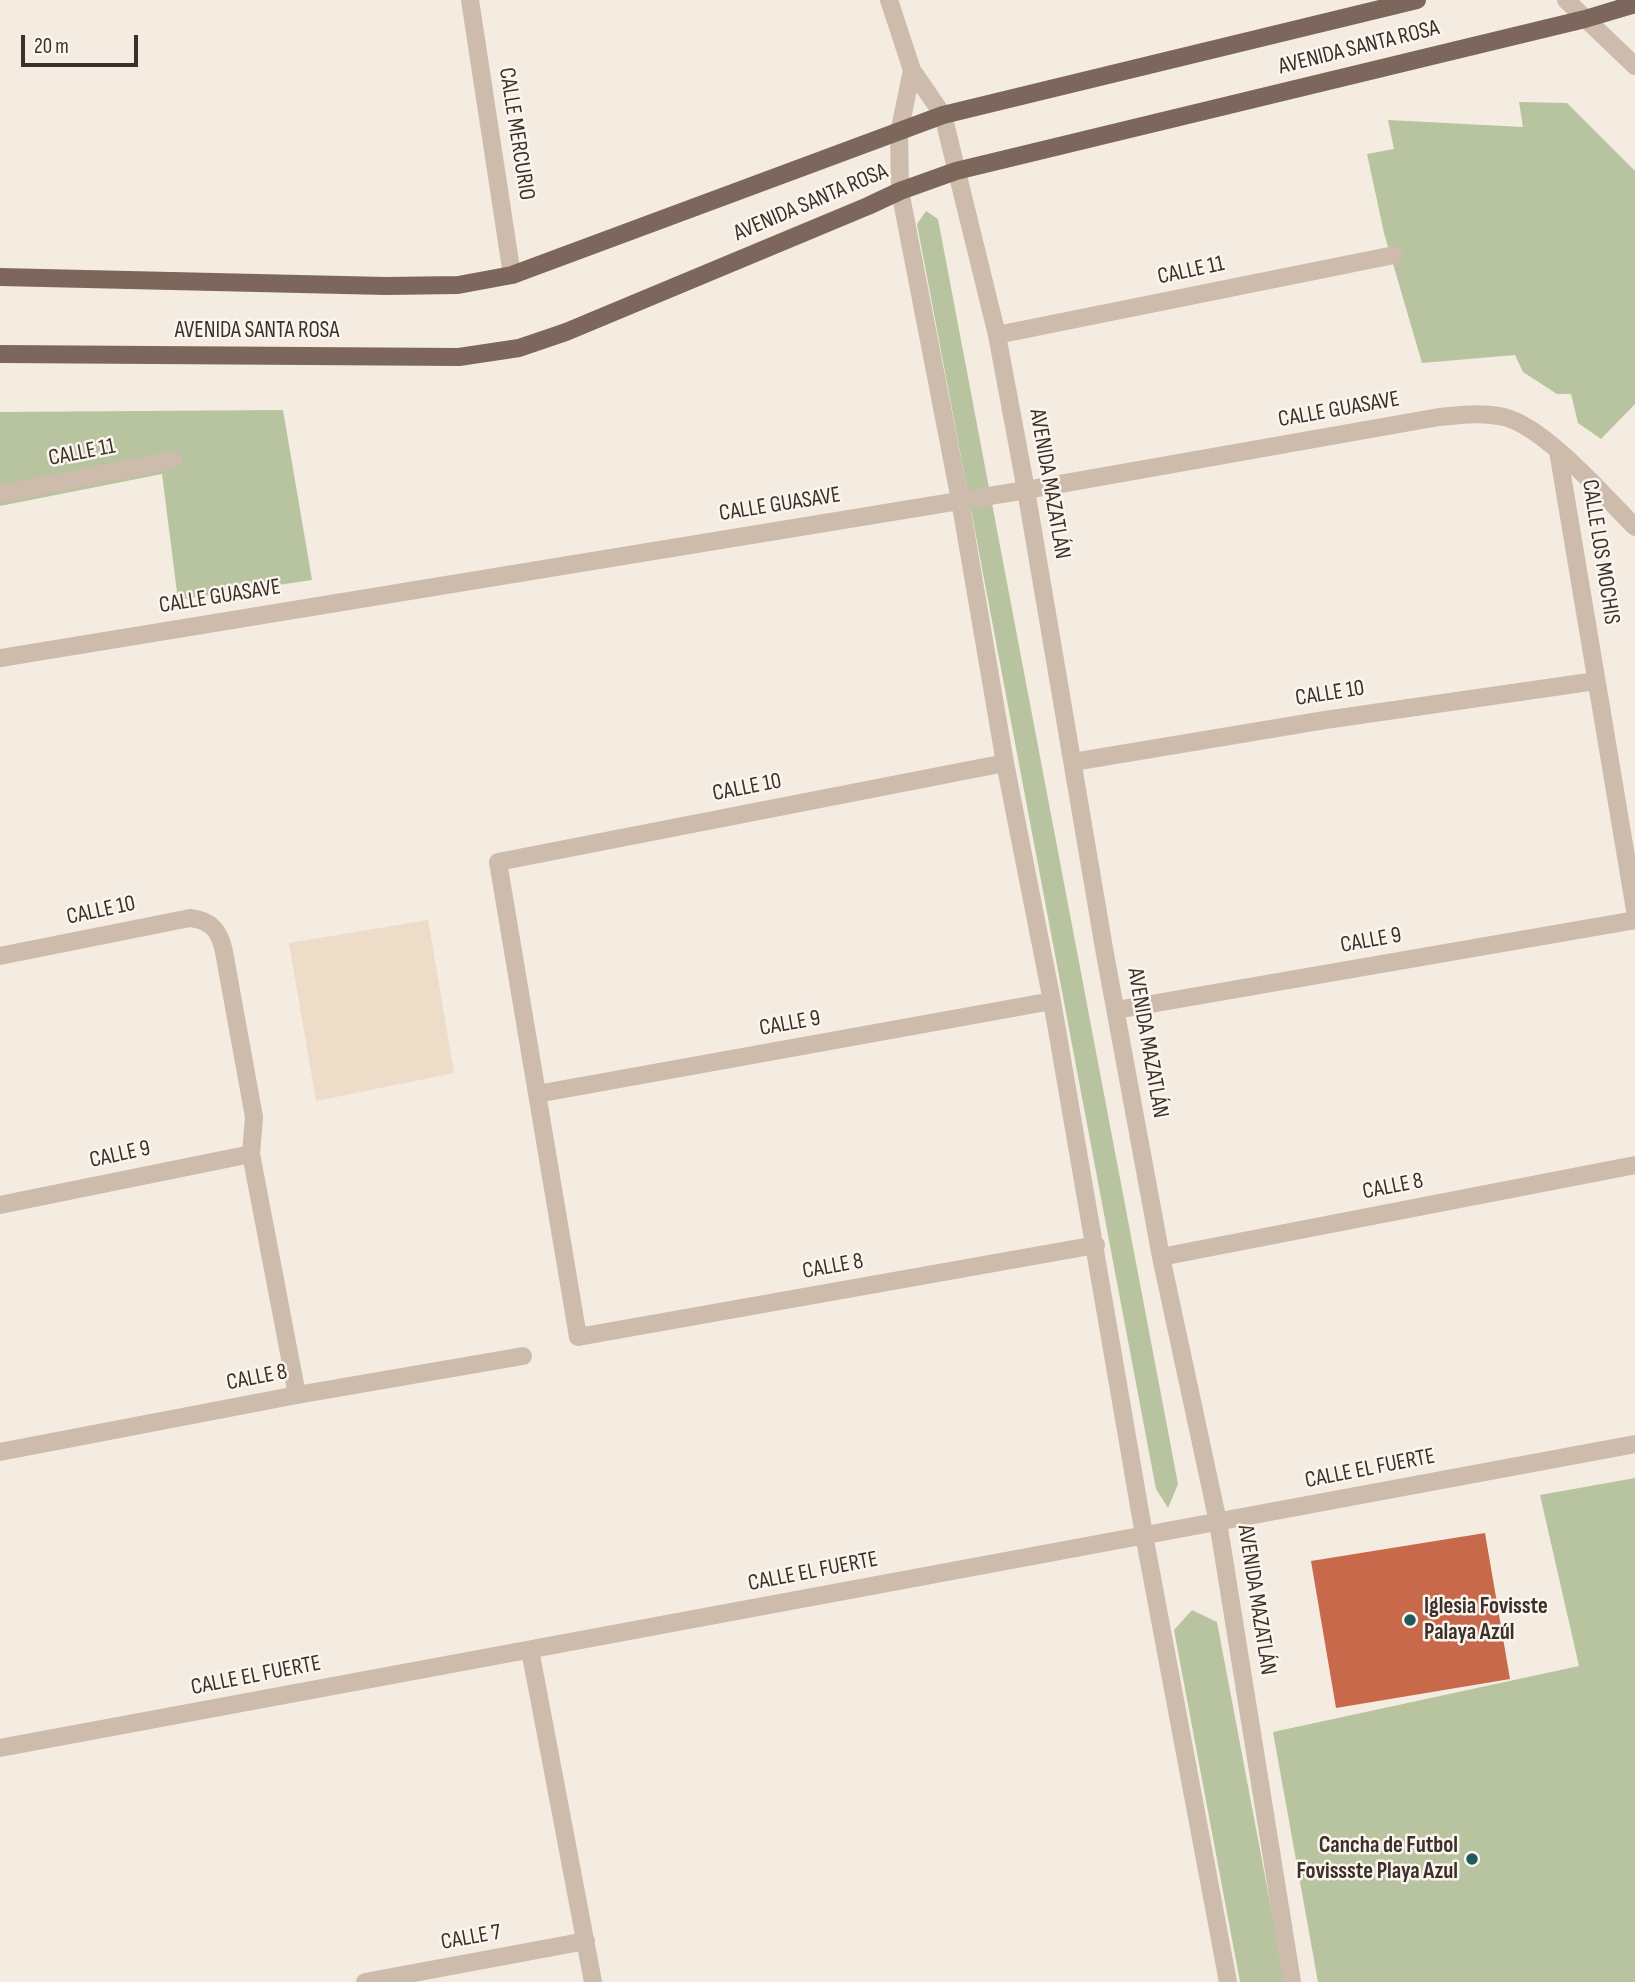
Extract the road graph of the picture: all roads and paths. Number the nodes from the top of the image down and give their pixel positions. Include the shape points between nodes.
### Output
1 (470, 0) edge
2 (888, 0) edge
3 (1417, 0) edge
4 (1566, 0) edge
5 (1635, 4) edge
6 (1585, 19) junction
7 (1635, 66) edge
8 (912, 70) junction
9 (943, 115) junction
10 (900, 132) junction
11 (956, 171) junction
12 (900, 191) junction
13 (1394, 255) dead end
14 (512, 275) junction
15 (0, 277) edge
16 (997, 335) junction
17 (0, 354) edge
18 (1558, 451) junction
19 (173, 460) dead end
20 (1026, 491) junction
21 (0, 494) edge
22 (960, 500) junction
23 (1635, 527) edge
24 (0, 658) edge
25 (1596, 681) junction
26 (1073, 762) junction
27 (1005, 763) junction
28 (1635, 910) edge
29 (1635, 920) edge
30 (0, 956) edge
31 (1052, 1001) junction
32 (1116, 1010) junction
33 (537, 1094) junction
34 (251, 1153) junction
35 (1635, 1165) edge
36 (0, 1205) edge
37 (1096, 1245) junction
38 (1161, 1257) junction
39 (523, 1356) dead end
40 (297, 1395) junction
41 (1635, 1444) edge
42 (0, 1452) edge
43 (1218, 1522) junction
44 (1144, 1535) junction
45 (530, 1650) junction
46 (0, 1748) edge
47 (586, 1941) junction
48 (365, 1982) edge
49 (593, 1982) edge
50 (1228, 1982) edge
51 (1292, 1982) edge

1 - 14 street, CALLE MERCURIO
2 - 8 street
3 - 9 main road, AVENIDA SANTA ROSA
4 - 6 street
5 - 6 main road, AVENIDA SANTA ROSA
6 - 7 street
6 - 11 main road, AVENIDA SANTA ROSA
8 - 9 street
8 - 10 street
9 - 10 main road, AVENIDA SANTA ROSA
9 - 11 street, AVENIDA MAZATLÁN
10 - 12 street
10 - 14 main road, AVENIDA SANTA ROSA
11 - 12 main road, AVENIDA SANTA ROSA
11 - 16 street, AVENIDA MAZATLÁN
12 - 17 main road, AVENIDA SANTA ROSA via 519,348 459,357
12 - 22 street
13 - 16 street, CALLE 11
14 - 15 main road, AVENIDA SANTA ROSA via 458,285 386,286
16 - 20 street, AVENIDA MAZATLÁN
18 - 20 street, CALLE GUASAVE via 1506,418 1477,413
18 - 23 street, CALLE GUASAVE
18 - 25 street, CALLE LOS MOCHIS
19 - 21 street, CALLE 11
20 - 22 street, CALLE GUASAVE
20 - 26 street, AVENIDA MAZATLÁN
22 - 24 street, CALLE GUASAVE
22 - 27 street
25 - 26 street, CALLE 10
25 - 28 street, CALLE LOS MOCHIS
26 - 32 street, AVENIDA MAZATLÁN
27 - 31 street
27 - 33 street, CALLE 10 via 498,862
29 - 32 street, CALLE 9
30 - 34 street, CALLE 10 via 190,918 212,925 224,952 254,1117
31 - 33 street, CALLE 9
31 - 37 street
32 - 38 street, AVENIDA MAZATLÁN
33 - 37 street, CALLE 8 via 578,1337
34 - 36 street, CALLE 9
34 - 40 street
35 - 38 street, CALLE 8
37 - 44 street
38 - 43 street, AVENIDA MAZATLÁN
39 - 40 street, CALLE 8
40 - 42 street, CALLE 8
41 - 43 street, CALLE EL FUERTE
43 - 44 street, CALLE EL FUERTE
43 - 51 street, AVENIDA MAZATLÁN
44 - 45 street, CALLE EL FUERTE
44 - 50 street
45 - 46 street, CALLE EL FUERTE
45 - 47 street
47 - 48 street, CALLE 7
47 - 49 street

